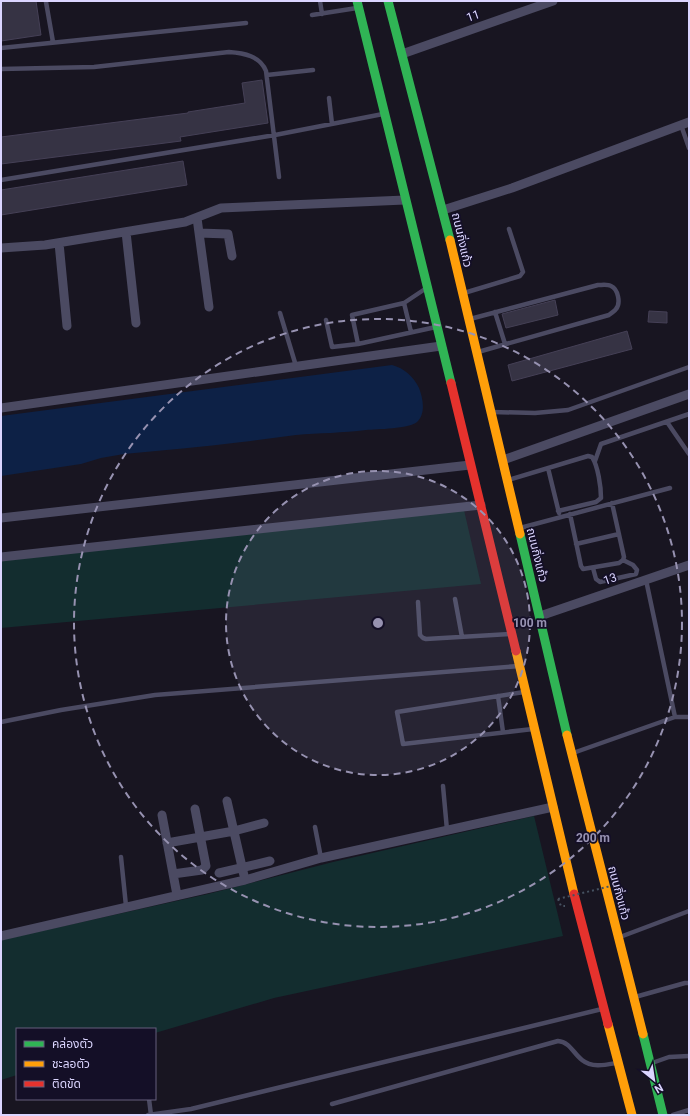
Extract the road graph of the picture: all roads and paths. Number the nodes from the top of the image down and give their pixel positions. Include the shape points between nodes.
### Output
1 (320, 1) edge
2 (388, 1) edge
3 (553, 1) edge
4 (46, 2) edge
5 (358, 4) edge
6 (322, 14) junction
7 (312, 15) dead end
8 (246, 23) dead end
9 (53, 42) junction
10 (1, 48) edge
11 (402, 54) junction
12 (1, 69) edge
13 (313, 70) dead end
14 (267, 75) junction
15 (329, 98) dead end
16 (384, 114) junction
17 (332, 124) junction
18 (685, 124) edge
19 (275, 135) junction
20 (689, 148) edge
21 (279, 177) dead end
22 (1, 180) edge
23 (406, 200) junction
24 (443, 210) junction
25 (197, 218) junction
26 (509, 229) dead end
27 (126, 232) junction
28 (199, 233) junction
29 (59, 243) junction
30 (1, 248) edge
31 (232, 256) dead end
32 (427, 288) junction
33 (462, 293) junction
34 (404, 303) junction
35 (209, 307) dead end
36 (495, 312) junction
37 (280, 314) dead end
38 (469, 319) junction
39 (326, 320) dead end
40 (136, 323) dead end
41 (67, 326) dead end
42 (436, 327) junction
43 (411, 332) junction
44 (358, 344) junction
45 (505, 344) junction
46 (441, 346) junction
47 (476, 353) junction
48 (296, 366) junction
49 (689, 367) edge
50 (689, 394) edge
51 (1, 408) edge
52 (490, 412) junction
53 (689, 414) edge
54 (667, 422) junction
55 (689, 454) edge
56 (503, 460) junction
57 (595, 461) junction
58 (470, 465) junction
59 (548, 468) junction
60 (507, 481) junction
61 (670, 488) dead end
62 (612, 503) junction
63 (481, 505) junction
64 (558, 511) junction
65 (570, 514) junction
66 (559, 516) junction
67 (1, 518) edge
68 (518, 528) junction
69 (619, 534) junction
70 (576, 544) junction
71 (1, 557) edge
72 (623, 560) junction
73 (689, 565) edge
74 (593, 568) junction
75 (646, 580) junction
76 (455, 599) dead end
77 (418, 602) dead end
78 (540, 616) junction
79 (512, 633) junction
80 (462, 637) junction
81 (519, 666) junction
82 (525, 692) junction
83 (498, 696) junction
84 (688, 716) edge
85 (675, 717) junction
86 (1, 722) edge
87 (534, 729) junction
88 (503, 732) junction
89 (571, 753) junction
90 (443, 786) dead end
91 (227, 801) dead end
92 (553, 807) junction
93 (195, 809) dead end
94 (162, 816) dead end
95 (264, 823) dead end
96 (315, 827) dead end
97 (447, 830) junction
98 (234, 831) junction
99 (201, 837) junction
100 (167, 843) junction
101 (121, 857) dead end
102 (321, 858) junction
103 (270, 861) dead end
104 (242, 867) junction
105 (219, 873) dead end
106 (173, 874) junction
107 (245, 880) junction
108 (611, 886) dead end
109 (177, 895) junction
110 (558, 899) dead end
111 (126, 906) junction
112 (689, 911) edge
113 (1, 936) edge
114 (618, 938) junction
115 (689, 983) edge
116 (633, 998) junction
117 (604, 1009) junction
118 (689, 1056) edge
119 (618, 1062) junction
120 (650, 1064) junction
121 (149, 1100) edge
122 (332, 1104) dead end
123 (689, 1110) edge
124 (148, 1115) edge
125 (151, 1115) edge
126 (632, 1115) edge
127 (663, 1115) edge
128 (673, 1115) edge

1 - 6 lane
2 - 11 main road, ถนนกิ่งแก้ว
3 - 11 street, 11
4 - 9 lane
5 - 6 lane
5 - 16 main road
6 - 7 lane
8 - 9 lane
9 - 10 lane
11 - 24 main road, ถนนกิ่งแก้ว
12 - 14 lane via 94,67 242,52 262,63
13 - 14 lane
14 - 19 lane
15 - 17 lane
16 - 17 lane
16 - 23 main road
17 - 19 lane
18 - 20 lane
18 - 24 street via 512,188
19 - 21 lane
19 - 22 lane
23 - 25 street via 221,208
23 - 32 main road
24 - 33 main road, ถนนกิ่งแก้ว
25 - 27 street
25 - 28 street
26 - 33 lane via 523,272 520,276
27 - 29 street
27 - 40 street
28 - 31 street via 228,234
28 - 35 street
29 - 30 street
29 - 41 street
32 - 34 lane
32 - 42 main road
33 - 38 main road, ถนนกิ่งแก้ว
34 - 43 lane
34 - 44 lane via 352,315
36 - 38 lane
36 - 45 lane
36 - 45 lane via 598,285 613,286 617,296 618,305 609,315
37 - 48 lane
38 - 47 main road, ถนนกิ่งแก้ว
39 - 44 lane via 332,348
42 - 43 lane
42 - 46 main road
43 - 44 lane
45 - 47 lane
46 - 48 street
46 - 58 main road
47 - 52 main road, ถนนกิ่งแก้ว
48 - 51 street
49 - 52 lane via 568,410 535,413
50 - 56 street
52 - 56 main road, ถนนกิ่งแก้ว
53 - 54 lane
54 - 55 lane
54 - 57 lane via 601,444
56 - 60 main road, ถนนกิ่งแก้ว
57 - 59 lane via 588,456
57 - 64 lane via 601,498 596,502
58 - 63 main road
58 - 67 street
59 - 60 lane
59 - 64 lane
60 - 68 main road, ถนนกิ่งแก้ว
61 - 62 lane
62 - 65 lane
62 - 69 lane
63 - 71 street
63 - 79 main road
64 - 66 lane
65 - 66 lane
65 - 70 lane
66 - 68 lane
68 - 78 main road, ถนนกิ่งแก้ว
69 - 70 lane
69 - 72 lane
70 - 74 lane via 583,569
72 - 74 lane
72 - 74 lane via 636,568 636,574 600,582 596,579
73 - 75 street, 13
75 - 78 street, 13
75 - 85 lane
76 - 80 lane
77 - 80 lane via 420,635 423,638
78 - 89 main road, ถนนกิ่งแก้ว
79 - 80 lane
79 - 81 main road
81 - 82 main road
81 - 86 lane via 155,695
82 - 83 lane
82 - 87 main road
83 - 88 lane
83 - 88 lane via 397,712 403,744
84 - 85 lane
85 - 89 lane
87 - 88 lane
87 - 92 main road
89 - 114 main road, ถนนกิ่งแก้ว
90 - 97 lane
91 - 98 street
92 - 97 street
92 - 117 main road
93 - 99 street
94 - 100 street
95 - 98 street
96 - 102 lane
97 - 102 street
98 - 99 street
98 - 104 street
99 - 100 street
99 - 106 street via 205,868
100 - 106 street
101 - 111 lane
102 - 107 street
103 - 104 street
104 - 105 street
104 - 107 street
106 - 109 street
107 - 109 street
108 - 110 path, bridge
109 - 111 street
111 - 113 street
112 - 114 lane
114 - 116 main road, ถนนกิ่งแก้ว
115 - 116 lane
116 - 120 main road, ถนนกิ่งแก้ว
117 - 119 main road
117 - 125 lane via 191,1109
118 - 120 lane via 669,1057
119 - 122 lane via 602,1066 583,1061 564,1042 558,1041
119 - 126 main road
120 - 127 main road, ถนนกิ่งแก้ว
121 - 125 lane
123 - 128 lane
124 - 125 lane

